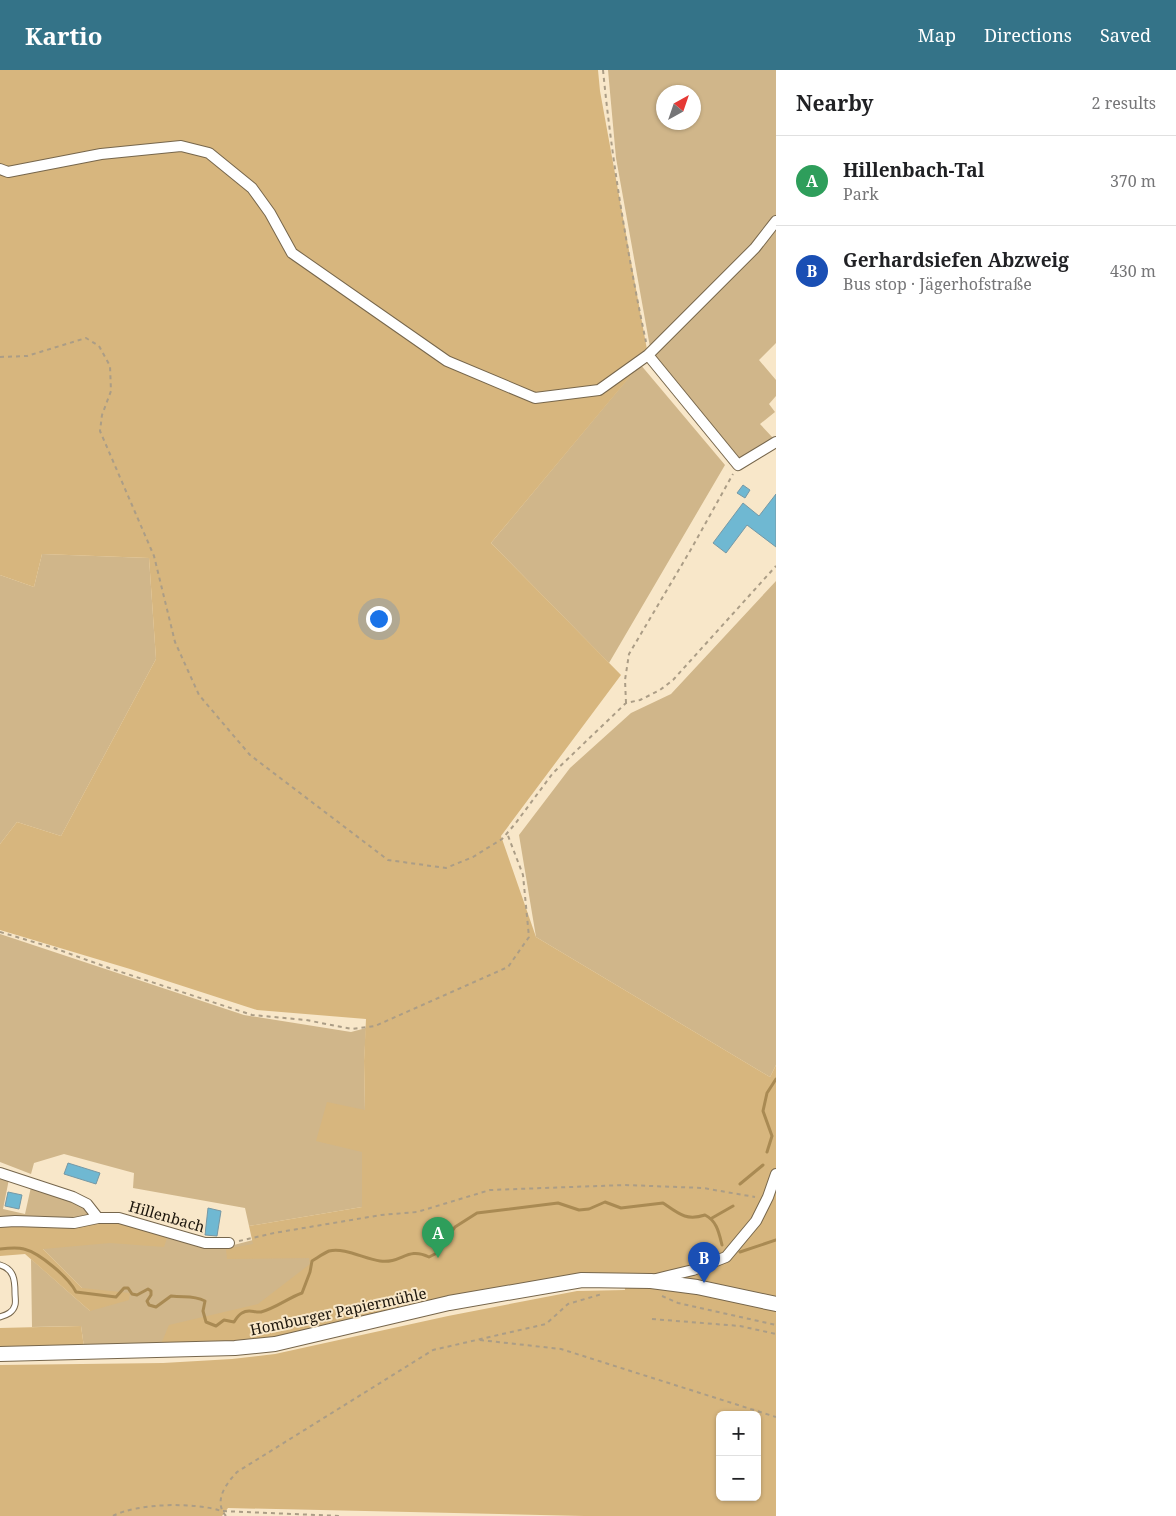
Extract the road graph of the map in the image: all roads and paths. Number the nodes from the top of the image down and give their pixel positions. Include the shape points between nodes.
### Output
1 (604, 70) edge
2 (0, 169) edge
3 (776, 221) edge
4 (648, 355) junction
5 (0, 357) edge
6 (774, 443) edge
7 (738, 465) junction
8 (776, 566) edge
9 (626, 703) junction
10 (507, 833) junction
11 (0, 932) edge
12 (0, 1173) edge
13 (776, 1174) edge
14 (768, 1197) junction
15 (98, 1218) junction
16 (0, 1222) edge
17 (229, 1243) joint
18 (0, 1265) edge
19 (650, 1281) junction
20 (606, 1293) dead end
21 (776, 1304) edge
22 (0, 1317) edge
23 (652, 1319) dead end
24 (776, 1334) edge
25 (478, 1340) junction
26 (0, 1354) edge
27 (776, 1417) edge
28 (222, 1511) junction
29 (113, 1516) edge
30 (226, 1516) edge
31 (341, 1516) edge

1 - 4 path via 614,170
2 - 4 street via 8,172 102,154 181,146 209,153 252,188 292,253 447,360 535,398 599,390
3 - 4 street via 755,248
4 - 7 street
5 - 10 path via 27,356 86,338 99,346 110,366 111,391 100,431 154,556 175,642 199,695 250,755 388,860 446,868 473,857
6 - 7 street
7 - 9 path via 629,654 624,680
8 - 9 path via 673,680 640,700
9 - 10 path via 554,773
10 - 11 path via 522,875 529,937 508,967 375,1026 352,1029 252,1014
12 - 15 street via 73,1196 86,1204
13 - 14 street
14 - 17 path via 703,1188 626,1185 490,1190 417,1212 381,1215
14 - 19 street via 756,1221 726,1257
15 - 16 street, Hillenbach via 74,1223
15 - 17 street, Hillenbach via 119,1218 205,1243
18 - 22 lane via 12,1271 16,1305
19 - 21 main road, Homburger Papiermühle via 697,1287
19 - 26 main road, Homburger Papiermühle via 582,1280 449,1303 267,1345
20 - 25 path via 568,1304 546,1324
23 - 24 path via 740,1326
25 - 27 path via 561,1349
25 - 28 path via 433,1350 237,1472 221,1494
28 - 29 path via 208,1506 142,1506
28 - 30 path
28 - 31 path

